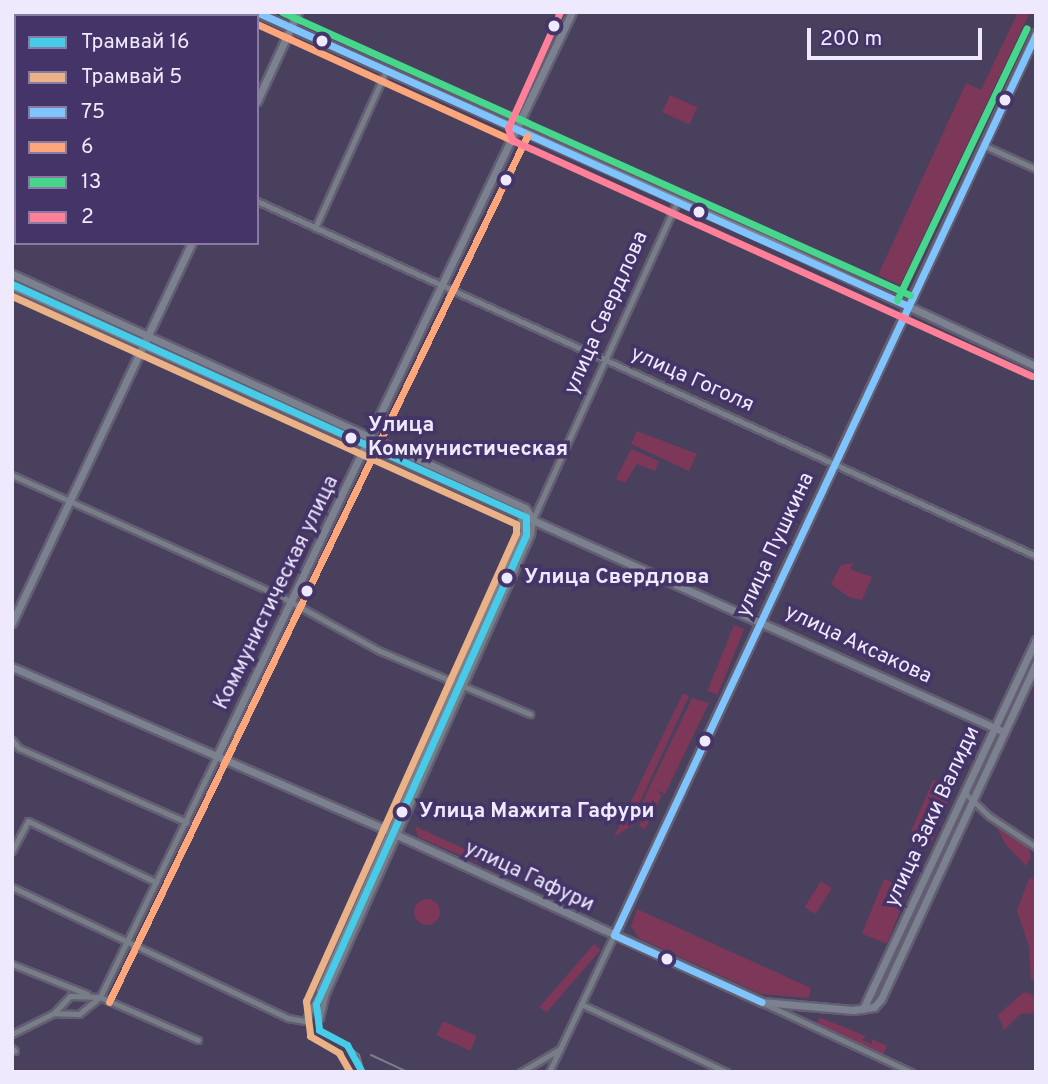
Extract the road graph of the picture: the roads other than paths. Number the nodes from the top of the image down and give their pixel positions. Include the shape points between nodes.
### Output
1 (256, 12) edge
2 (298, 12) edge
3 (572, 12) edge
4 (290, 28) junction
5 (1036, 33) edge
6 (386, 71) junction
7 (259, 97) edge
8 (518, 131) junction
9 (983, 145) junction
10 (1036, 169) edge
11 (678, 200) junction
12 (259, 202) edge
13 (315, 228) junction
14 (191, 245) edge
15 (12, 274) edge
16 (444, 285) junction
17 (12, 286) edge
18 (906, 305) junction
19 (148, 336) junction
20 (144, 346) junction
21 (606, 358) junction
22 (1036, 366) edge
23 (371, 438) junction
24 (366, 448) junction
25 (832, 465) junction
26 (12, 475) edge
27 (70, 501) junction
28 (520, 516) junction
29 (533, 519) junction
30 (1036, 556) edge
31 (291, 603) junction
32 (760, 620) junction
33 (12, 623) edge
34 (1036, 639) edge
35 (1036, 664) edge
36 (12, 667) edge
37 (461, 682) junction
38 (530, 714) dead end
39 (994, 727) junction
40 (1004, 732) junction
41 (12, 740) edge
42 (218, 756) junction
43 (964, 792) junction
44 (972, 802) junction
45 (186, 822) junction
46 (394, 833) junction
47 (1036, 848) edge
48 (12, 851) edge
49 (156, 882) junction
50 (12, 887) edge
51 (614, 934) junction
52 (129, 939) junction
53 (12, 964) edge
54 (323, 991) junction
55 (90, 995) junction
56 (100, 997) junction
57 (762, 1002) junction
58 (581, 1004) junction
59 (805, 1008) junction
60 (862, 1009) junction
61 (54, 1013) junction
62 (320, 1018) dead end
63 (804, 1023) junction
64 (12, 1034) edge
65 (198, 1040) dead end
66 (560, 1049) junction
67 (521, 1072) edge
68 (549, 1072) edge
69 (726, 1072) edge
70 (911, 1072) edge

1 - 4 main road
2 - 4 main road
3 - 8 main road, Коммунистическая улица
4 - 6 main road
4 - 7 main road
5 - 9 main road, улица Пушкина
6 - 8 main road
6 - 13 street
8 - 11 main road
8 - 16 main road, Коммунистическая улица
9 - 10 street
9 - 18 main road, улица Пушкина
11 - 18 main road
11 - 21 street, улица Свердлова
12 - 13 street, улица Гоголя
13 - 16 street, улица Гоголя
14 - 19 main road
15 - 19 main road
16 - 21 street, улица Гоголя
16 - 23 main road, Коммунистическая улица
17 - 20 main road
18 - 22 main road
18 - 25 main road, улица Пушкина
19 - 20 main road
19 - 23 main road
20 - 24 main road
20 - 27 main road
21 - 25 street, улица Гоголя
21 - 29 street, улица Свердлова
23 - 24 main road, Коммунистическая улица
23 - 29 main road via 525,508
24 - 28 main road
24 - 31 main road, Коммунистическая улица
25 - 30 street, улица Гоголя
25 - 32 main road, улица Пушкина
26 - 27 street
27 - 31 street
27 - 33 main road
28 - 29 main road
28 - 37 main road, улица Свердлова via 524,531
29 - 32 main road, улица Аксакова
29 - 37 street, улица Свердлова via 531,534
31 - 37 street via 380,651
31 - 42 main road, Коммунистическая улица
32 - 39 main road, улица Аксакова
32 - 51 main road, улица Пушкина
34 - 39 main road, улица Заки Валиди
35 - 40 main road, улица Заки Валиди
36 - 42 main road, улица Гафури
37 - 38 street
37 - 46 main road, улица Свердлова
39 - 40 main road, улица Аксакова
39 - 43 main road, улица Заки Валиди
40 - 44 main road, улица Заки Валиди
41 - 45 street via 19,748
42 - 45 street, Коммунистическая улица
42 - 46 main road, улица Гафури
43 - 44 street
43 - 60 main road, улица Заки Валиди
44 - 47 street
44 - 60 main road, улица Заки Валиди via 881,999
45 - 49 street, Коммунистическая улица
46 - 51 main road, улица Гафури
46 - 54 main road, улица Свердлова
48 - 49 street via 27,821
49 - 52 street, Коммунистическая улица
50 - 52 street
51 - 57 main road, улица Гафури
51 - 58 street, улица Пушкина
52 - 54 street via 134,948 305,1021
52 - 56 street, Коммунистическая улица
53 - 55 street
54 - 62 street, улица Свердлова
55 - 56 street
55 - 61 street via 70,996
56 - 61 street via 79,1014
56 - 65 street
57 - 59 main road
57 - 63 street
58 - 66 street, улица Пушкина
58 - 69 street
59 - 60 main road
59 - 63 street
61 - 64 street
63 - 70 street
66 - 67 street
66 - 68 street, улица Пушкина

